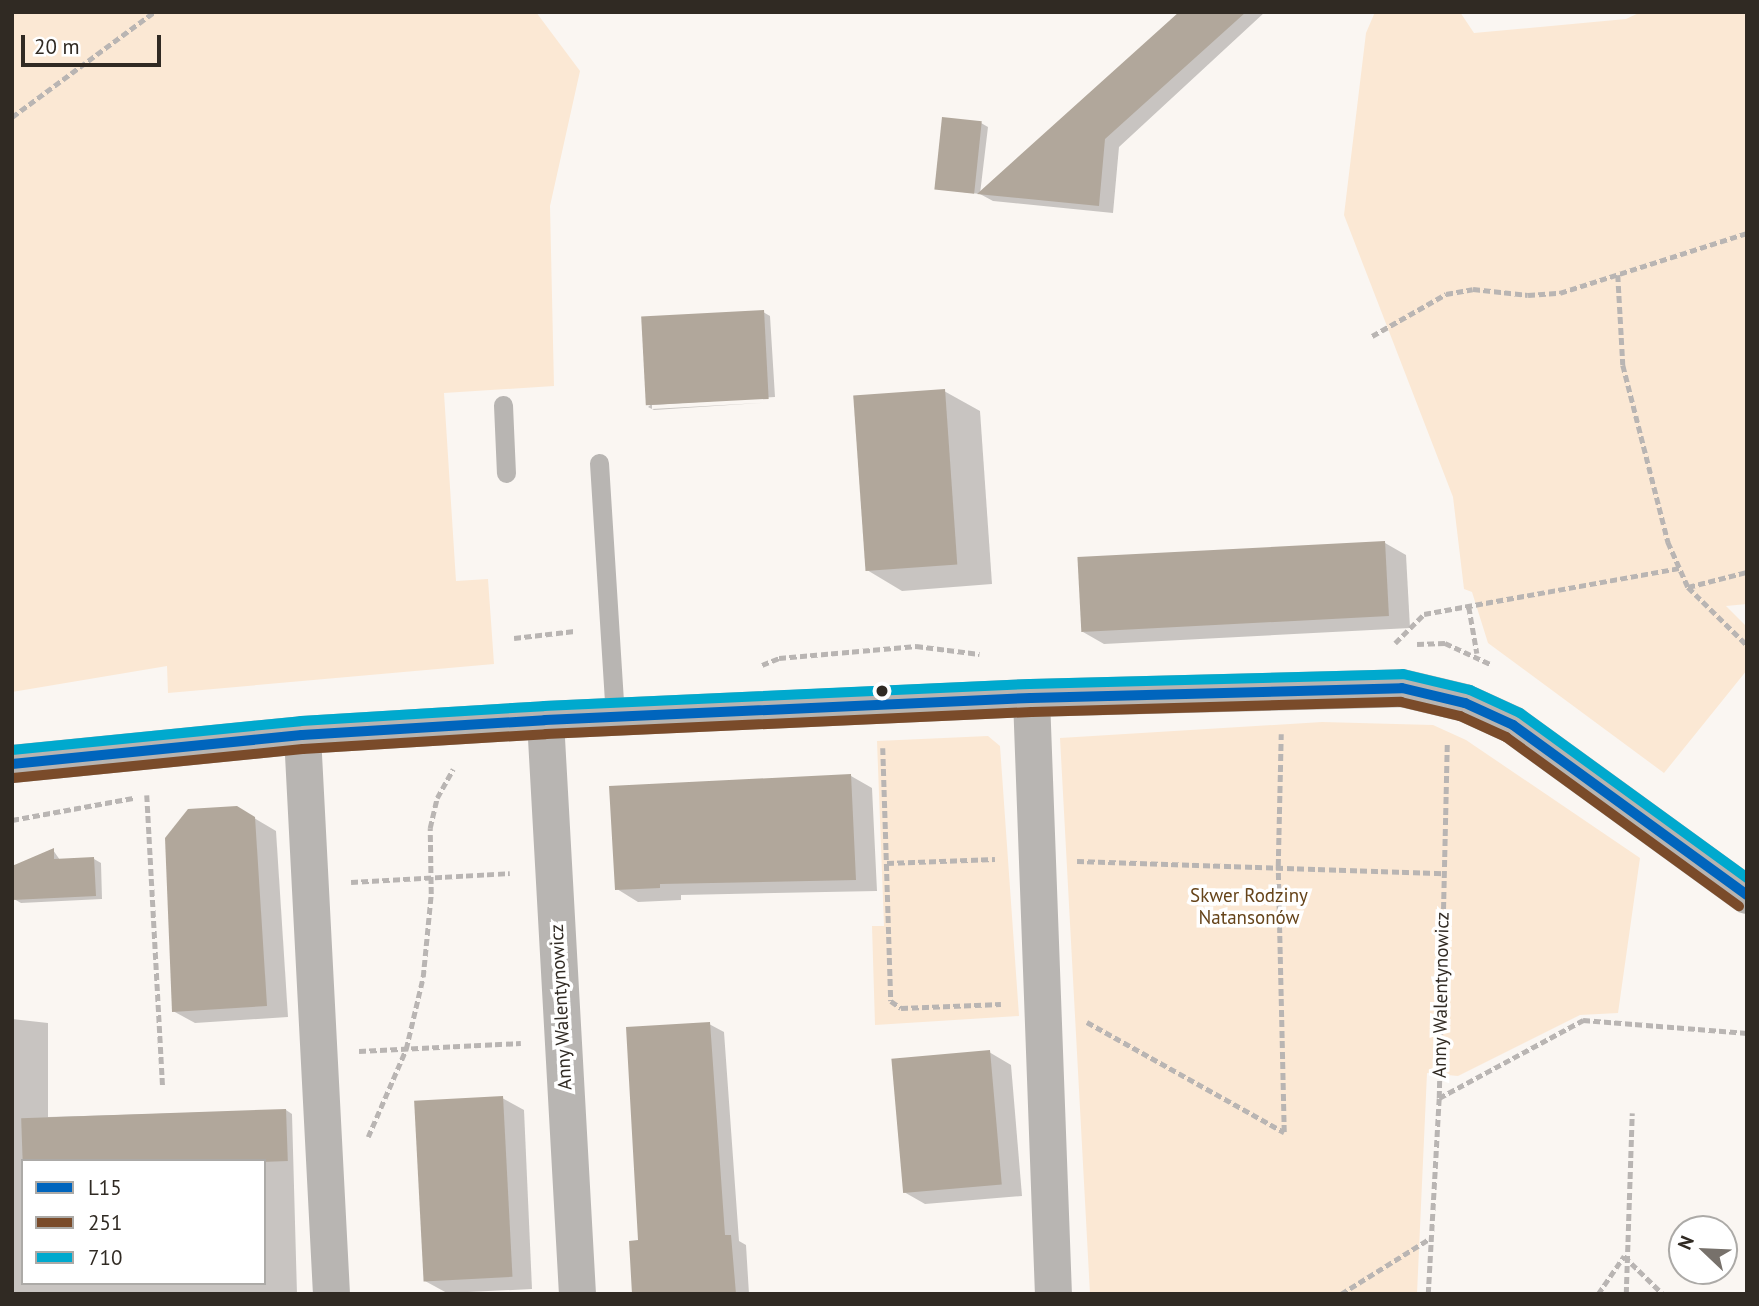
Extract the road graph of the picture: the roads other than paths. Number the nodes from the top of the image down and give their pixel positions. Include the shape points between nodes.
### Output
1 (503, 405) dead end
2 (599, 463) dead end
3 (506, 473) dead end
4 (1031, 698) junction
5 (615, 716) junction
6 (545, 720) junction
7 (302, 735) junction
8 (12, 764) edge
9 (1747, 895) edge
10 (331, 1294) edge
11 (577, 1294) edge
12 (1053, 1294) edge

1 - 3 lane
2 - 5 lane
4 - 5 street
4 - 9 street via 1379,687 1444,696 1489,713 1535,740
4 - 12 street
5 - 6 street
6 - 7 street
6 - 11 street, Anny Walentynowicz
7 - 8 street
7 - 10 street

